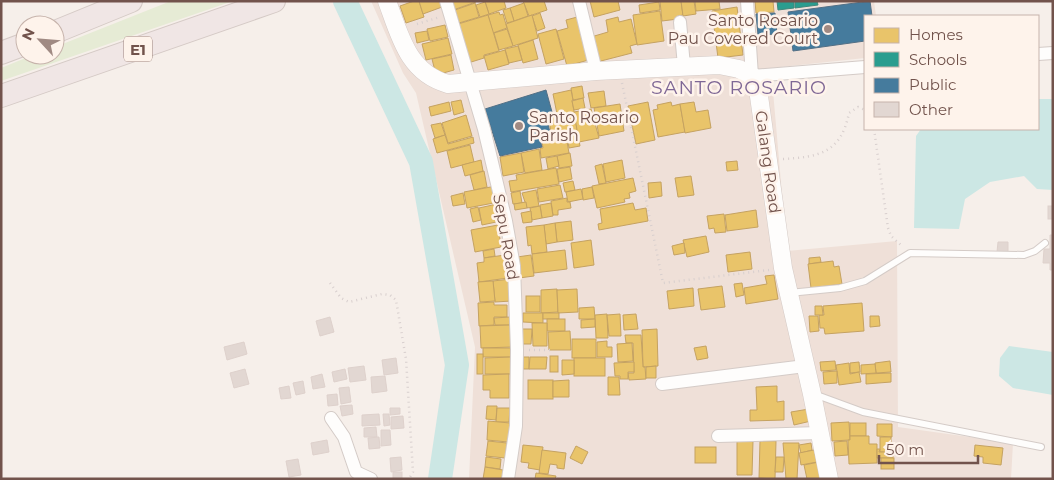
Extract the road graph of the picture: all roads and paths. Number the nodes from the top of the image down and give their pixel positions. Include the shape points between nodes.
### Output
1 (131, 1) edge
2 (274, 1) edge
3 (386, 1) edge
4 (579, 1) edge
5 (748, 1) edge
6 (448, 7) edge
7 (680, 22) dead end
8 (417, 24) dead end
9 (65, 28) edge
10 (15, 48) edge
11 (1, 53) edge
12 (1053, 53) edge
13 (1039, 54) edge
14 (684, 66) junction
15 (864, 67) edge
16 (596, 70) junction
17 (619, 70) junction
18 (752, 76) junction
19 (471, 83) junction
20 (1, 96) edge
21 (864, 110) edge
22 (874, 130) edge
23 (767, 160) junction
24 (1046, 243) dead end
25 (910, 253) junction
26 (783, 268) junction
27 (330, 283) dead end
28 (788, 293) junction
29 (517, 350) junction
30 (550, 350) dead end
31 (805, 366) junction
32 (662, 384) dead end
33 (812, 394) junction
34 (331, 418) dead end
35 (819, 432) junction
36 (718, 436) dead end
37 (1041, 447) dead end
38 (371, 479) edge
39 (410, 479) edge
40 (508, 479) edge
41 (829, 479) edge

1 - 9 highway
2 - 20 highway, E1
3 - 19 street via 411,60 420,69 437,81
4 - 16 street
5 - 18 street
6 - 8 path
6 - 19 street, Sepu Road
7 - 14 street
10 - 11 highway
12 - 13 street
14 - 17 street
14 - 18 street via 719,65 739,69
15 - 18 street
16 - 17 street
16 - 19 street
17 - 26 path via 663,283
18 - 23 street, Galang Road via 758,89
19 - 29 street, Sepu Road via 506,221 514,266
21 - 23 path via 858,107 849,113 847,126 839,140 822,154
22 - 25 path via 888,228 891,236
23 - 26 street, Galang Road
24 - 25 lane via 1024,255
25 - 28 lane via 865,281 840,288
26 - 28 street, Galang Road
27 - 39 path via 341,298 349,302 382,294 396,300 406,359 413,472
28 - 31 street, Galang Road
29 - 30 path
29 - 40 street, Sepu Road via 516,426
31 - 32 street
31 - 33 street, Galang Road
33 - 35 street, Galang Road
33 - 37 lane via 863,412
34 - 38 street via 344,437 356,472
35 - 36 street
35 - 41 street, Galang Road

